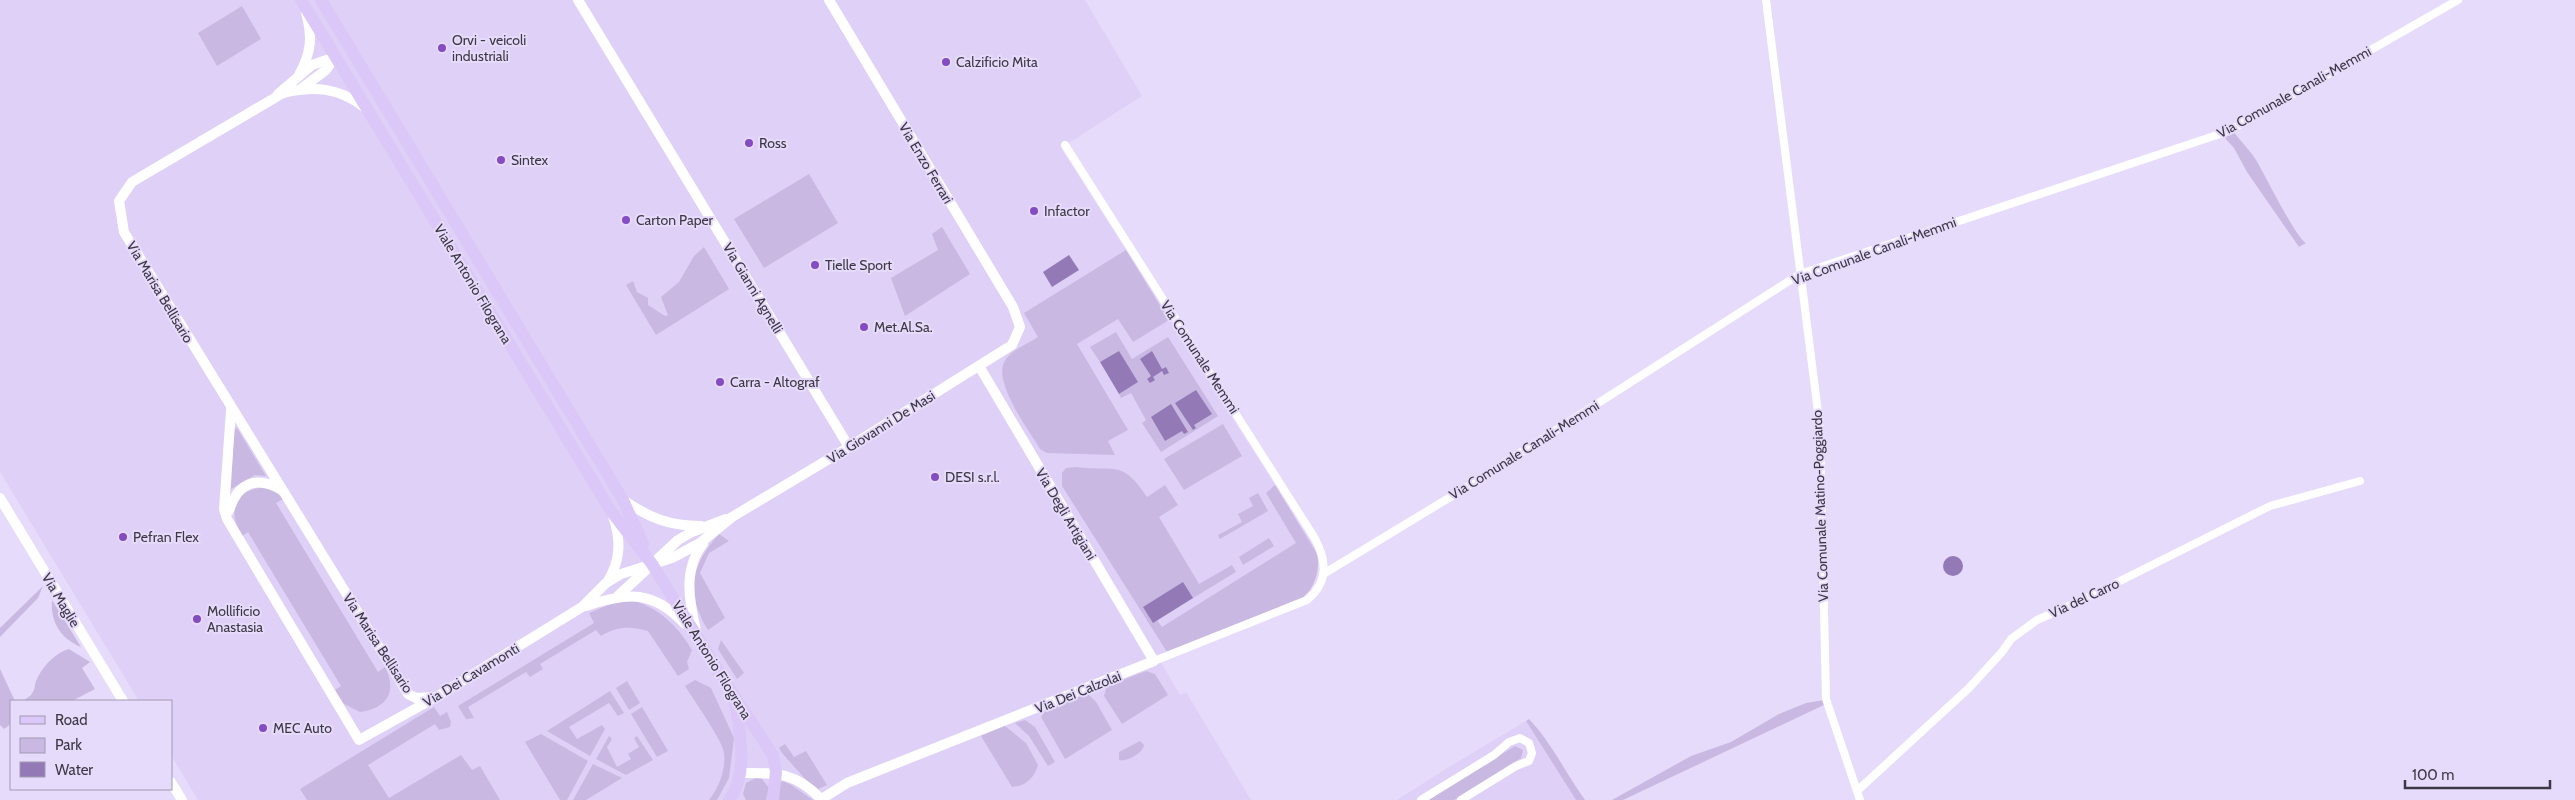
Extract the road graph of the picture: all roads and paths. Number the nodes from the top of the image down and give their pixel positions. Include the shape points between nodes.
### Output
1 (321, 0) edge
2 (578, 0) edge
3 (829, 0) edge
4 (1766, 0) edge
5 (2458, 0) edge
6 (302, 1) edge
7 (349, 49) junction
8 (335, 57) junction
9 (299, 74) junction
10 (302, 89) junction
11 (274, 98) junction
12 (367, 110) junction
13 (1065, 145) dead end
14 (1800, 274) junction
15 (1020, 327) joint
16 (979, 366) junction
17 (232, 410) junction
18 (849, 447) junction
19 (2360, 481) dead end
20 (282, 490) junction
21 (0, 498) edge
22 (623, 500) junction
23 (611, 510) junction
24 (732, 517) junction
25 (227, 519) junction
26 (704, 526) junction
27 (711, 536) junction
28 (652, 564) junction
29 (1325, 573) junction
30 (606, 583) junction
31 (618, 596) junction
32 (582, 607) junction
33 (698, 638) junction
34 (1154, 661) junction
35 (438, 696) junction
36 (734, 696) junction
37 (122, 700) edge
38 (776, 772) junction
39 (739, 773) junction
40 (172, 784) edge
41 (1857, 791) junction
42 (733, 799) edge
43 (182, 800) edge
44 (772, 800) edge
45 (820, 800) edge
46 (1420, 800) edge
47 (1461, 800) edge
48 (1860, 800) edge

1 - 7 main road, Viale Antonio Filograna
2 - 18 street, Via Gianni Agnelli
3 - 15 street, Via Enzo Ferrari via 1013,307
4 - 14 street, Via Comunale Matino-Poggiardo
5 - 14 street, Via Comunale Canali-Memmi via 2229,131
6 - 8 main road, Viale Antonio Filograna
6 - 9 street, Via Marisa Bellisario via 312,38
7 - 8 main road
7 - 22 main road, Viale Antonio Filograna
8 - 9 street, Via Marisa Bellisario via 312,65
8 - 10 street, Via Marisa Bellisario via 326,70
8 - 12 main road, Viale Antonio Filograna
9 - 11 street, Via Marisa Bellisario
10 - 11 street, Via Marisa Bellisario
10 - 12 street, Via Marisa Bellisario via 342,93
11 - 17 street, Via Marisa Bellisario via 132,182 119,200 124,232
12 - 23 main road, Viale Antonio Filograna
13 - 29 street, Via Comunale Memmi via 1314,537 1324,558
14 - 29 street, Via Comunale Canali-Memmi
14 - 41 street, Via Comunale Matino-Poggiardo via 1820,428 1826,699
15 - 16 street, Via Giovanni De Masi via 1012,344
16 - 18 street, Via Giovanni De Masi
16 - 34 street, Via Degli Artigiani
17 - 20 street, Via Marisa Bellisario
17 - 25 street via 224,509
18 - 24 street, Via Giovanni De Masi
19 - 41 street, Via del Carro via 2270,506 2037,620 2011,639 1969,688
20 - 25 street via 270,483 255,482 243,487 233,498
20 - 35 street, Via Marisa Bellisario via 408,694 416,698
21 - 37 street, Via Maglie
22 - 26 street via 651,517 678,526
22 - 28 main road, Viale Antonio Filograna
23 - 28 main road, Viale Antonio Filograna
23 - 30 street via 618,531 619,548 617,561
24 - 26 street
24 - 27 street
25 - 35 street, Via Dei Cavamonti via 359,740
26 - 28 street via 678,540
27 - 28 street via 685,552
27 - 33 street via 693,560 688,584
28 - 30 street via 621,574
28 - 31 street
28 - 33 main road, Viale Antonio Filograna
29 - 34 street, Via Dei Calzolai via 1319,587 1307,600
30 - 32 street
31 - 32 street
31 - 33 street via 634,595 670,608
32 - 35 street, Via Dei Cavamonti
33 - 36 main road, Viale Antonio Filograna
34 - 45 street, Via Dei Calzolai via 847,783
36 - 38 main road, Viale Antonio Filograna via 773,755
36 - 39 main road via 741,738
38 - 39 street
38 - 44 main road
38 - 45 street via 789,776
39 - 42 main road
40 - 43 street
41 - 48 street, Via Comunale Matino-Poggiardo
46 - 47 street via 1494,755 1509,742 1520,738 1528,743 1532,753 1529,761

